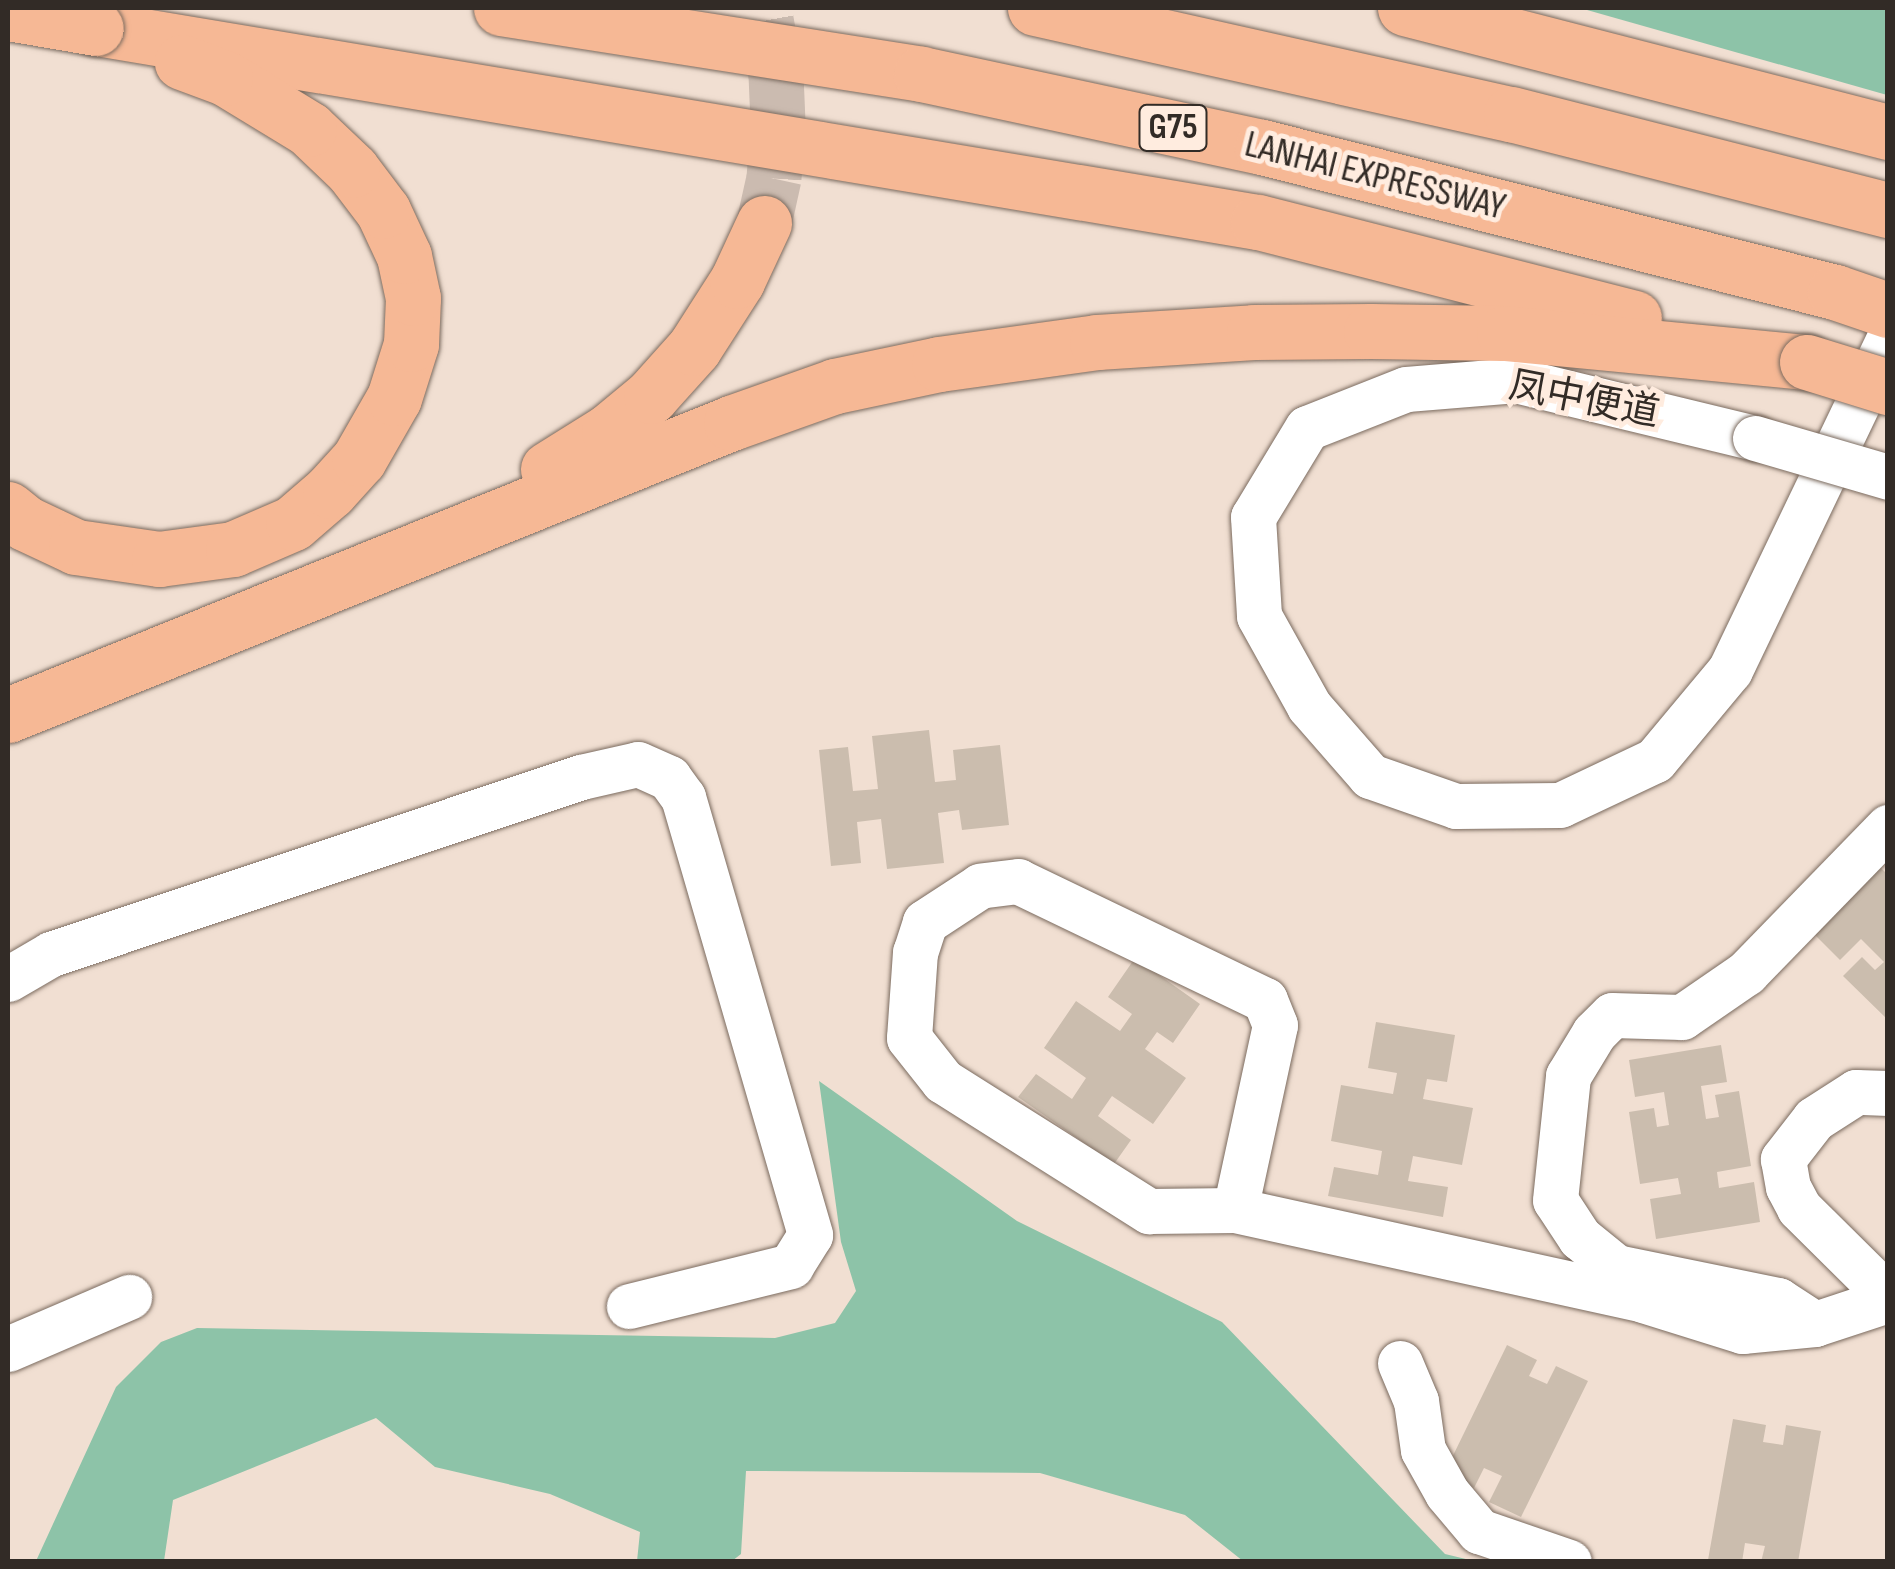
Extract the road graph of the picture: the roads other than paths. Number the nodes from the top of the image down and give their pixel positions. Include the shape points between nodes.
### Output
1 (501, 8) edge
2 (1035, 8) edge
3 (1405, 8) edge
4 (8, 12) edge
5 (96, 28) junction
6 (1888, 132) edge
7 (1880, 208) edge
8 (764, 222) tunnel mouth
9 (1888, 310) edge
10 (1888, 340) edge
11 (1807, 362) junction
12 (1888, 387) edge
13 (1888, 477) edge
14 (8, 509) edge
15 (277, 604) junction
16 (8, 714) edge
17 (1888, 827) edge
18 (8, 979) edge
19 (1888, 1093) edge
20 (1235, 1210) junction
21 (129, 1297) dead end
22 (1888, 1298) edge
23 (629, 1306) dead end
24 (1815, 1324) junction
25 (8, 1349) edge
26 (1400, 1363) dead end
27 (1569, 1562) edge

1 - 9 highway, LANHAI EXPRESSWAY / G75 via 940,78 1262,147
2 - 7 highway, G75 via 1511,114
3 - 6 highway
4 - 5 highway, bridge
5 - 11 highway via 1258,222
5 - 14 highway via 224,78 310,129 352,170 383,210 404,256 413,298 411,344 394,398 358,459 293,523 233,549 159,558 76,547
8 - 15 highway via 703,335 651,396 609,431 462,516
10 - 13 street, 凤中便道, bridge via 1730,670 1655,760 1560,805 1456,806 1370,776 1309,706 1260,616 1253,517 1306,428 1406,389 1516,380 1755,438
11 - 12 highway, bridge
11 - 15 highway via 1504,333 1352,331 1098,342 939,364 836,386 730,423
15 - 16 highway
17 - 24 street via 1746,973 1682,1017 1612,1015 1568,1076 1555,1200 1580,1238 1616,1267 1778,1300
18 - 23 street via 51,954 582,778 638,764 669,778 684,797 810,1236 791,1266
19 - 22 street via 1856,1092 1814,1119 1782,1159 1799,1208
20 - 20 street via 1275,1025 1265,1000 1018,881 980,886 926,922 916,952 909,1038 943,1080 1149,1211
20 - 24 street via 1643,1300 1742,1331
21 - 25 street
22 - 24 street
26 - 27 street via 1416,1401 1424,1450 1447,1493 1479,1531

